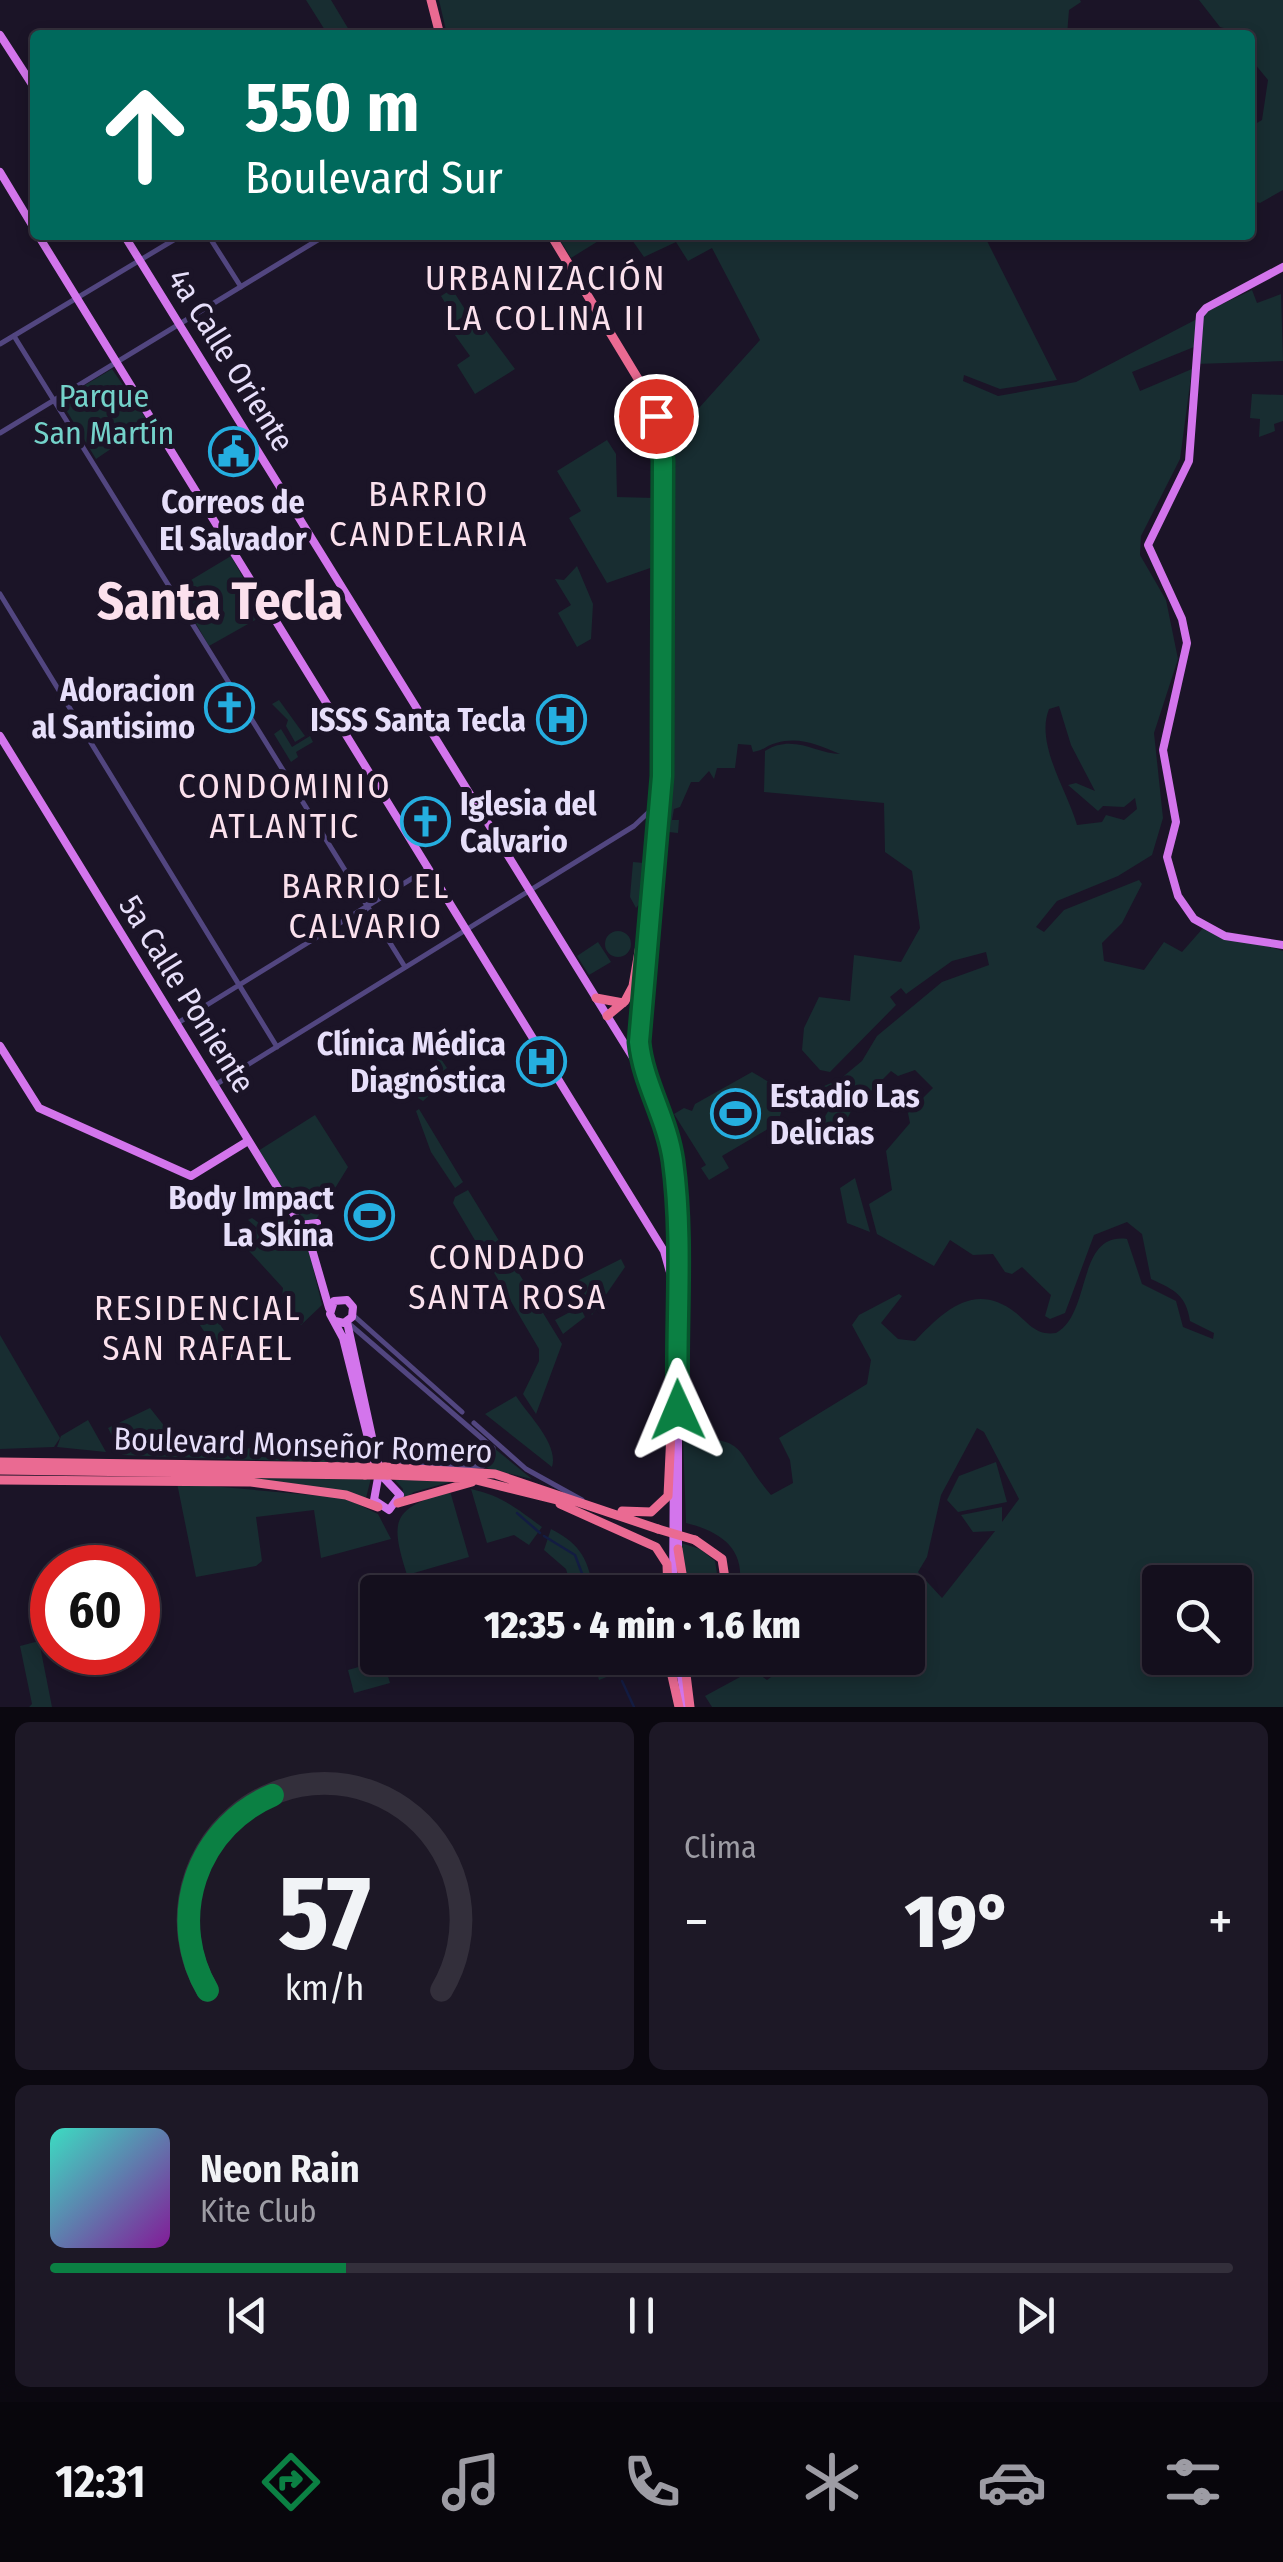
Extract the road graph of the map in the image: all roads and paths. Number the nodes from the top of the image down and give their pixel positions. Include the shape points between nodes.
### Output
1 (434, 0) edge
2 (441, 30) edge
3 (0, 35) edge
4 (30, 81) edge
5 (0, 172) edge
6 (30, 223) edge
7 (41, 240) edge
8 (127, 240) edge
9 (174, 240) edge
10 (211, 240) edge
11 (318, 240) edge
12 (552, 240) edge
13 (552, 240) edge
14 (140, 262) junction
15 (1283, 268) edge
16 (241, 287) junction
17 (78, 298) junction
18 (180, 325) junction
19 (14, 336) junction
20 (0, 344) edge
21 (118, 364) junction
22 (53, 401) junction
23 (0, 433) edge
24 (0, 594) edge
25 (0, 736) edge
26 (653, 808) junction
27 (634, 826) junction
28 (651, 832) junction
29 (429, 868) junction
30 (530, 892) junction
31 (366, 905) junction
32 (468, 930) junction
33 (1283, 945) edge
34 (405, 968) junction
35 (239, 984) junction
36 (596, 998) junction
37 (623, 1003) junction
38 (607, 1016) junction
39 (176, 1024) junction
40 (0, 1046) edge
41 (277, 1047) junction
42 (646, 1080) junction
43 (215, 1085) junction
44 (248, 1141) junction
45 (644, 1216) junction
46 (317, 1223) dead end
47 (676, 1224) junction
48 (300, 1225) junction
49 (326, 1267) dead end
50 (322, 1280) junction
51 (340, 1298) junction
52 (330, 1308) junction
53 (349, 1319) junction
54 (335, 1321) junction
55 (361, 1333) junction
56 (350, 1345) junction
57 (672, 1411) junction
58 (0, 1466) edge
59 (364, 1471) junction
60 (176, 1473) junction
61 (387, 1473) junction
62 (0, 1480) edge
63 (249, 1482) junction
64 (490, 1482) junction
65 (375, 1489) junction
66 (520, 1489) junction
67 (398, 1503) junction
68 (595, 1505) junction
69 (378, 1507) junction
70 (658, 1531) junction
71 (678, 1549) joint
72 (670, 1575) edge
73 (676, 1575) edge
74 (677, 1575) edge
75 (721, 1575) edge
76 (675, 1675) edge
77 (679, 1675) edge
78 (685, 1707) edge

1 - 2 highway
3 - 4 main road
5 - 6 main road
7 - 17 main road
8 - 14 main road, 4a Calle Oriente
9 - 14 street
10 - 16 street
11 - 16 street
12 - 26 highway via 639,390 656,436
13 - 42 highway via 643,388 662,444 664,726 639,1042
14 - 17 street
14 - 18 main road, 4a Calle Oriente
15 - 33 main road via 1200,315 1190,461 1148,548 1186,633 1163,750 1176,822 1167,857 1178,896 1197,922 1226,936
16 - 18 street
17 - 19 street
17 - 21 main road
18 - 21 street
18 - 30 main road, 4a Calle Oriente
19 - 20 street
19 - 22 street
21 - 22 street
21 - 29 main road
22 - 23 street
22 - 31 street
24 - 35 street
25 - 39 main road, 5a Calle Poniente
26 - 27 street
26 - 28 highway
27 - 28 street
27 - 30 street
28 - 37 highway via 636,976
29 - 31 street
29 - 32 main road
30 - 32 street
30 - 36 main road, 4a Calle Oriente
31 - 34 street
31 - 35 street
32 - 34 street
32 - 45 main road
34 - 41 street
35 - 39 street
35 - 41 street
36 - 37 highway
36 - 38 main road, 4a Calle Oriente
37 - 38 highway
38 - 42 main road, 4a Calle Oriente
39 - 43 main road, 5a Calle Poniente
40 - 44 main road via 40,1108 190,1176
41 - 43 street
42 - 47 main road, 4a Calle Oriente via 666,1124
43 - 44 main road, 5a Calle Poniente
44 - 48 main road, 5a Calle Poniente
45 - 47 main road via 666,1242
45 - 57 main road via 672,1272
46 - 48 main road
47 - 71 main road, 4a Calle Oriente
48 - 50 main road, 5a Calle Poniente
49 - 50 main road
50 - 51 main road, 5a Calle Poniente
50 - 52 main road, 5a Calle Poniente
51 - 52 main road
51 - 53 main road via 351,1304
52 - 54 main road
53 - 54 main road
53 - 55 street
53 - 56 main road
53 - 68 street via 520,1464
54 - 65 main road via 378,1478
55 - 56 main road
55 - 61 street via 493,1448 481,1466
56 - 61 main road via 377,1460
57 - 68 highway via 665,1500 646,1514
57 - 73 main road
58 - 59 highway, Boulevard Monseñor Romero
58 - 60 highway, Boulevard Monseñor Romero
59 - 60 highway, Boulevard Monseñor Romero
59 - 61 highway, Boulevard Monseñor Romero, bridge
60 - 63 highway
61 - 64 highway, Boulevard Monseñor Romero
61 - 65 main road
61 - 67 main road via 399,1491
61 - 68 highway, Boulevard Monseñor Romero via 494,1474
62 - 63 highway
63 - 69 highway via 346,1495
64 - 66 highway, Boulevard Monseñor Romero
64 - 67 highway via 451,1485
65 - 69 main road
66 - 70 highway
66 - 72 highway via 656,1546
67 - 69 main road via 389,1510
68 - 70 highway
70 - 75 highway, bridge via 694,1542 718,1560
71 - 74 highway
76 - 78 highway
77 - 78 highway

